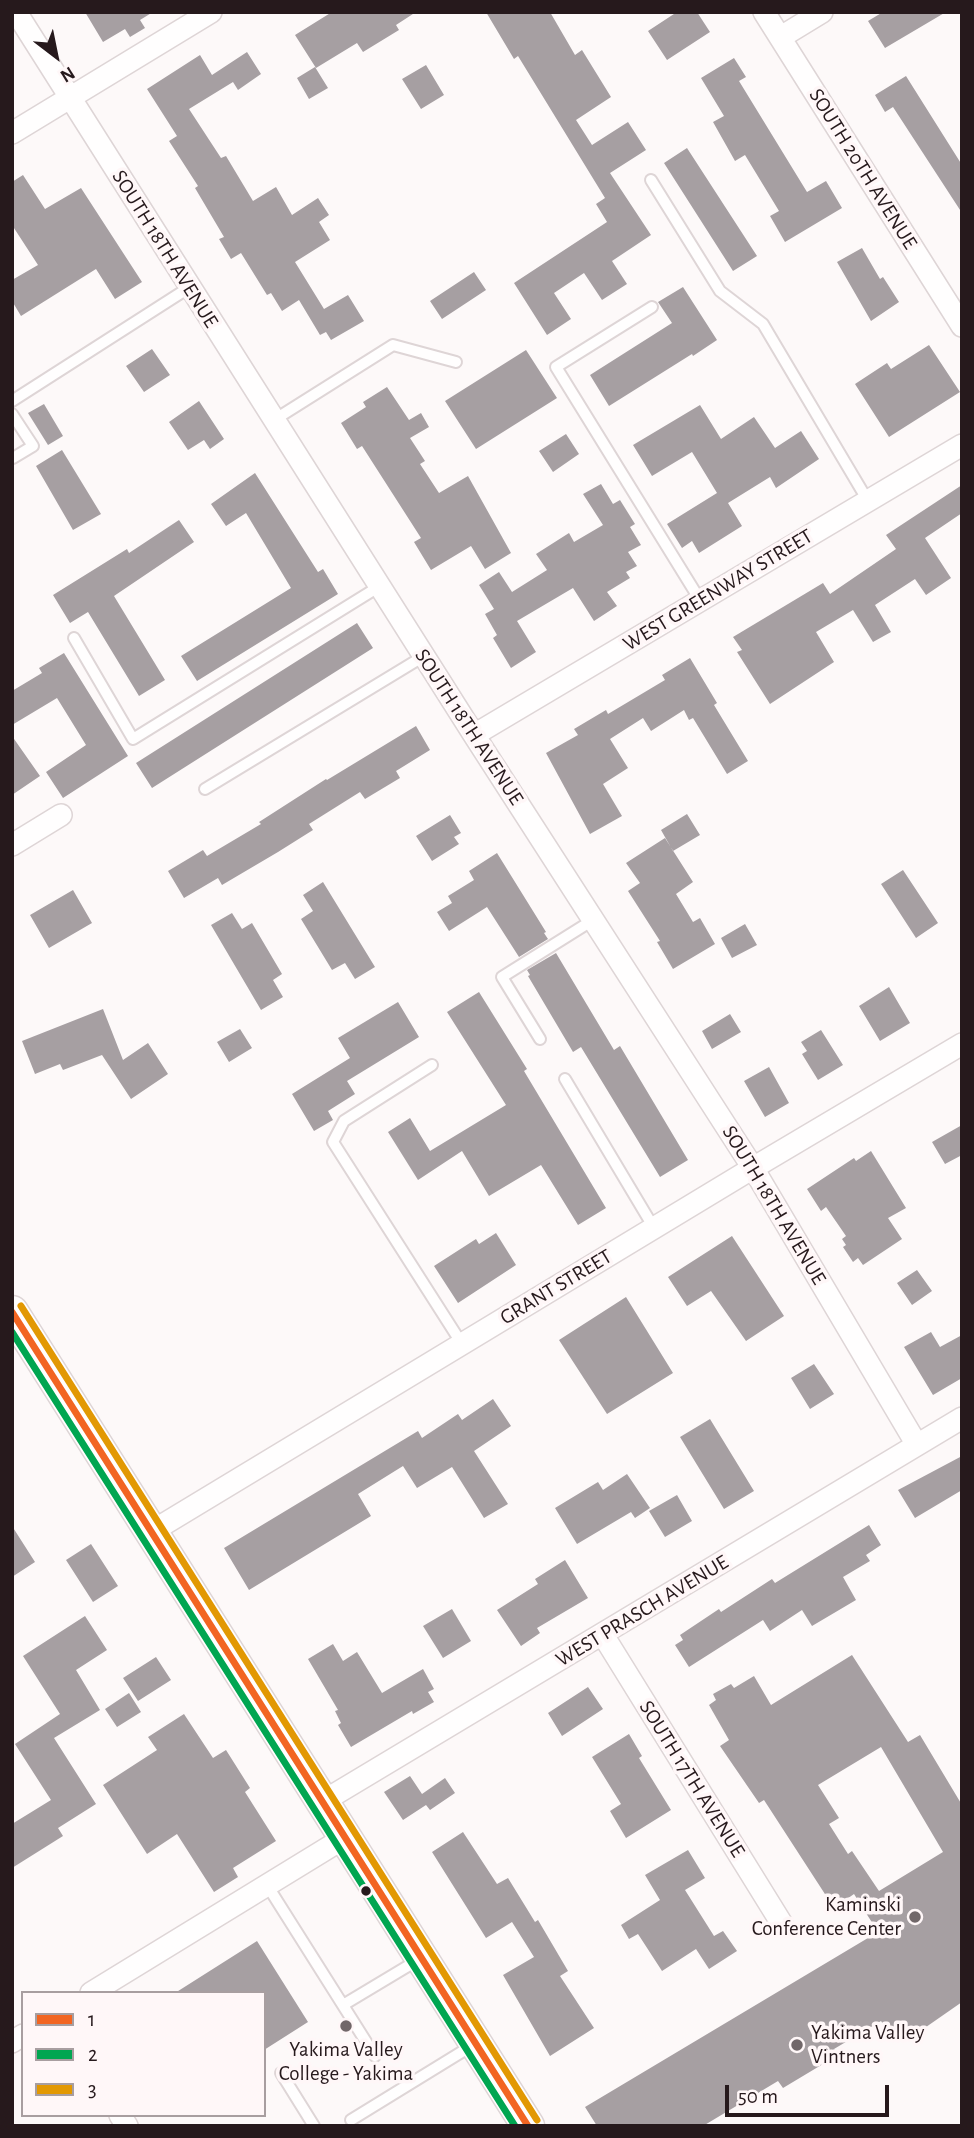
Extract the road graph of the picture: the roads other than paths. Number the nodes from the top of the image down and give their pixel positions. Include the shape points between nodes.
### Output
1 (16, 12) edge
2 (211, 12) edge
3 (764, 12) edge
4 (822, 12) edge
5 (781, 37) junction
6 (70, 98) junction
7 (12, 133) edge
8 (651, 180) dead end
9 (190, 287) junction
10 (652, 307) dead end
11 (962, 326) edge
12 (456, 362) dead end
13 (12, 401) edge
14 (12, 414) edge
15 (274, 420) junction
16 (962, 445) edge
17 (13, 458) edge
18 (868, 501) junction
19 (380, 586) junction
20 (700, 600) junction
21 (74, 638) dead end
22 (424, 656) junction
23 (474, 734) junction
24 (205, 789) dead end
25 (61, 816) dead end
26 (12, 845) edge
27 (593, 920) junction
28 (540, 1039) dead end
29 (962, 1044) edge
30 (432, 1065) dead end
31 (565, 1079) dead end
32 (753, 1168) junction
33 (654, 1228) junction
34 (12, 1312) edge
35 (462, 1344) junction
36 (962, 1418) edge
37 (917, 1445) junction
38 (151, 1532) junction
39 (603, 1634) junction
40 (322, 1802) junction
41 (344, 1838) junction
42 (267, 1885) junction
43 (782, 1924) dead end
44 (421, 1958) junction
45 (95, 1991) edge
46 (343, 2005) junction
47 (475, 2044) junction
48 (375, 2056) dead end
49 (281, 2073) dead end
50 (351, 2120) dead end
51 (314, 2126) edge
52 (528, 2126) edge

1 - 6 street, SOUTH 18TH AVENUE
2 - 6 street
3 - 5 street, SOUTH 20TH AVENUE
4 - 5 street
5 - 11 street, SOUTH 20TH AVENUE
6 - 7 street
6 - 9 street, SOUTH 18TH AVENUE
8 - 18 lane via 720,291 764,324
9 - 13 lane
9 - 15 street, SOUTH 18TH AVENUE
10 - 20 lane via 556,367
12 - 15 lane via 393,345
14 - 17 lane via 33,446
15 - 19 street, SOUTH 18TH AVENUE
16 - 18 street, WEST GREENWAY STREET
18 - 20 street, WEST GREENWAY STREET
19 - 21 lane via 132,739
19 - 22 street, SOUTH 18TH AVENUE
20 - 23 street, WEST GREENWAY STREET
22 - 23 street, SOUTH 18TH AVENUE
22 - 24 lane
23 - 27 street, SOUTH 18TH AVENUE
25 - 26 street
27 - 28 lane via 502,977
27 - 32 street, SOUTH 18TH AVENUE
29 - 32 street, GRANT STREET
30 - 35 lane via 344,1121 333,1142
31 - 33 lane
32 - 33 street, GRANT STREET
32 - 37 street, SOUTH 18TH AVENUE
33 - 35 street, GRANT STREET
34 - 38 main road
35 - 38 street, GRANT STREET
36 - 37 street, WEST PRASCH AVENUE
37 - 39 street, WEST PRASCH AVENUE
38 - 40 main road
39 - 40 street, WEST PRASCH AVENUE
39 - 43 street, SOUTH 17TH AVENUE
40 - 41 main road
41 - 42 street
41 - 44 main road
42 - 45 street
42 - 46 lane
44 - 46 lane
44 - 47 main road
46 - 48 lane
47 - 50 lane
47 - 52 main road
49 - 51 lane

